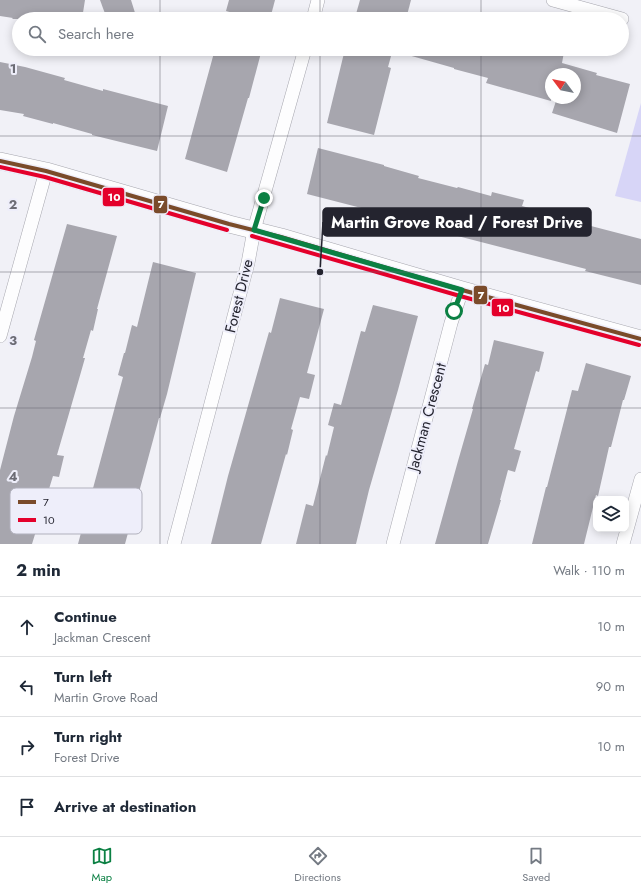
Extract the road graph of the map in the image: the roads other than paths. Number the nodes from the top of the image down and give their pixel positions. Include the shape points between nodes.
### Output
1 (318, 0) edge
2 (553, 0) edge
3 (315, 12) edge
4 (597, 12) edge
5 (303, 56) edge
6 (0, 161) edge
7 (46, 171) junction
8 (254, 230) junction
9 (462, 290) junction
10 (0, 336) edge
11 (641, 339) edge
12 (641, 479) edge
13 (174, 544) edge
14 (393, 544) edge
15 (623, 544) edge

1 - 3 street
2 - 4 street
5 - 8 street, Forest Drive
6 - 7 street
7 - 8 street
7 - 10 street
8 - 9 street
8 - 13 street, Forest Drive via 248,263
9 - 11 street
9 - 14 street, Jackman Crescent
12 - 15 street

